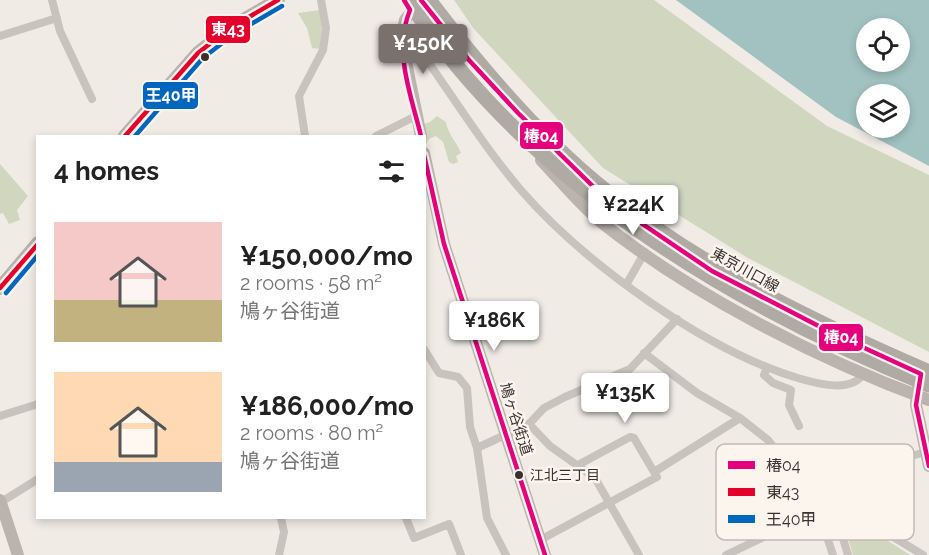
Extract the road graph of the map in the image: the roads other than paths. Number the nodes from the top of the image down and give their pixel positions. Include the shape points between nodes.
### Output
1 (52, 0) edge
2 (278, 0) edge
3 (321, 0) edge
4 (421, 0) edge
5 (429, 0) edge
6 (407, 3) edge
7 (57, 18) junction
8 (0, 36) edge
9 (403, 51) junction
10 (92, 99) dead end
11 (417, 116) junction
12 (126, 135) edge
13 (305, 135) edge
14 (378, 135) edge
15 (421, 135) edge
16 (426, 162) edge
17 (36, 245) edge
18 (645, 252) junction
19 (626, 285) junction
20 (0, 288) edge
21 (677, 319) junction
22 (426, 352) edge
23 (644, 353) junction
24 (767, 367) junction
25 (864, 373) junction
26 (927, 377) edge
27 (916, 395) junction
28 (929, 399) edge
29 (36, 405) edge
30 (0, 416) edge
31 (740, 418) junction
32 (529, 424) junction
33 (799, 426) dead end
34 (505, 435) junction
35 (772, 444) edge
36 (477, 448) junction
37 (926, 452) junction
38 (914, 455) edge
39 (578, 465) junction
40 (929, 466) edge
41 (654, 472) junction
42 (36, 480) edge
43 (0, 501) edge
44 (609, 503) junction
45 (281, 519) edge
46 (406, 519) edge
47 (540, 540) junction
48 (757, 540) edge
49 (828, 540) edge
50 (845, 540) edge
51 (898, 540) edge
52 (18, 555) edge
53 (279, 555) edge
54 (461, 555) edge
55 (506, 555) edge
56 (545, 555) edge
57 (639, 555) edge
58 (726, 555) edge
59 (833, 555) edge
60 (848, 555) edge
61 (923, 555) edge

1 - 7 street
2 - 12 main road via 223,33 190,60
3 - 13 street via 326,28 323,50 299,96
4 - 6 main road
4 - 26 main road, 東京川口線 via 518,113 607,200 712,271
5 - 26 highway via 473,55 567,156 636,215 829,328
6 - 9 main road
6 - 18 main road via 456,69 512,132 600,221
6 - 26 highway, bridge via 499,110 561,169 629,224 786,318 880,365
7 - 8 street
7 - 10 street
9 - 11 main road
9 - 19 street via 424,56 520,189 572,242
11 - 14 street
11 - 15 main road
16 - 34 main road, 鳩ヶ谷街道 via 444,244
17 - 20 main road
18 - 19 street
18 - 25 main road via 704,294
19 - 21 street
21 - 23 street
21 - 24 street
22 - 36 street via 439,373 458,377 466,388 470,427
23 - 31 street via 697,393
23 - 32 street via 630,369 544,408
24 - 25 street via 811,382 839,385 857,381
24 - 33 street via 764,375 791,390 789,405
25 - 27 main road
26 - 27 main road
27 - 28 main road
27 - 37 main road
29 - 30 street
31 - 35 street
31 - 41 street
32 - 34 street
32 - 39 street via 550,446
34 - 36 street
34 - 47 main road, 鳩ヶ谷街道
36 - 55 street via 487,518
37 - 38 street
37 - 40 main road
39 - 41 street via 630,437
39 - 44 street via 595,478
41 - 44 street via 657,477
42 - 43 street
43 - 52 main road
44 - 47 street
44 - 57 street
45 - 53 street via 284,532
46 - 54 street via 414,538 449,524
47 - 56 main road, 鳩ヶ谷街道
48 - 58 street
49 - 59 street
50 - 60 street
51 - 61 street

